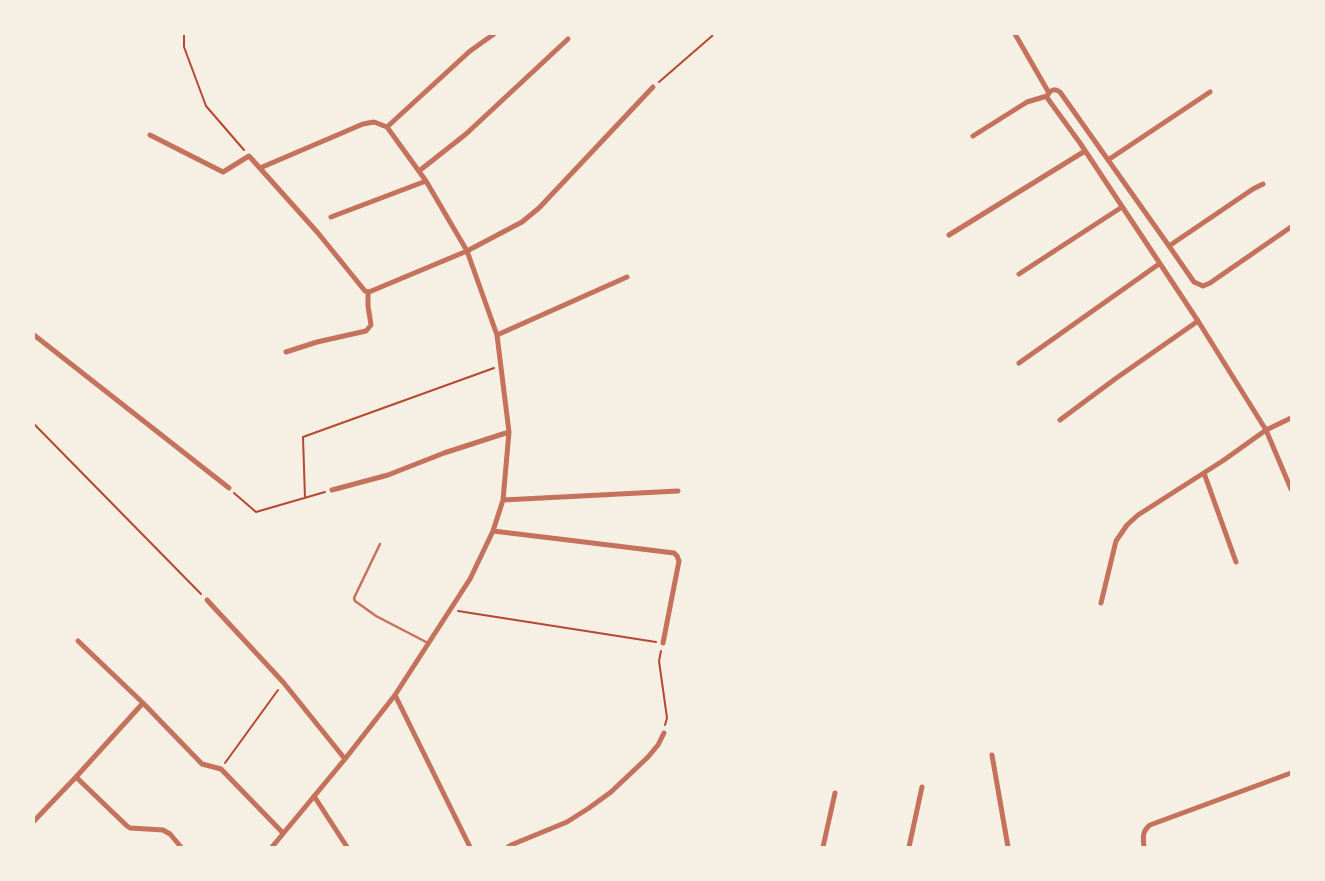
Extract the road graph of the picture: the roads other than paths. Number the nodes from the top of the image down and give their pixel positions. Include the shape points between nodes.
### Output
1 (494, 34) edge
2 (1015, 34) edge
3 (568, 39) dead end
4 (653, 88) road end
5 (1210, 92) dead end
6 (1048, 94) junction
7 (386, 127) junction
8 (150, 135) dead end
9 (973, 136) dead end
10 (1085, 151) junction
11 (1108, 160) junction
12 (260, 168) junction
13 (419, 171) junction
14 (426, 181) junction
15 (1263, 184) dead end
16 (1122, 207) junction
17 (331, 216) dead end
18 (1291, 227) edge
19 (949, 235) dead end
20 (1169, 246) junction
21 (467, 251) junction
22 (1160, 264) junction
23 (1019, 274) dead end
24 (627, 277) dead end
25 (368, 292) junction
26 (1198, 321) junction
27 (34, 335) edge
28 (497, 335) junction
29 (286, 352) dead end
30 (1019, 363) dead end
31 (1291, 418) edge
32 (1060, 420) dead end
33 (1266, 430) junction
34 (509, 432) junction
35 (1204, 473) junction
36 (229, 488) road end
37 (1291, 489) edge
38 (332, 490) road end
39 (678, 491) dead end
40 (503, 500) junction
41 (493, 532) junction
42 (380, 544) dead end
43 (1236, 562) dead end
44 (206, 600) road end
45 (1101, 603) dead end
46 (78, 641) dead end
47 (663, 643) road end
48 (429, 644) junction
49 (395, 695) junction
50 (143, 703) junction
51 (664, 733) road end
52 (992, 755) dead end
53 (345, 759) junction
54 (1291, 773) edge
55 (76, 777) junction
56 (922, 787) dead end
57 (834, 793) dead end
58 (314, 796) junction
59 (34, 821) edge
60 (283, 834) junction
61 (181, 847) edge
62 (272, 847) edge
63 (347, 847) edge
64 (470, 847) edge
65 (508, 847) edge
66 (823, 847) edge
67 (909, 847) edge
68 (1008, 847) edge
69 (1144, 847) edge

1 - 7 street via 470,51
2 - 6 street
3 - 13 street via 466,134
4 - 21 street via 531,216
5 - 11 street
6 - 9 street via 1028,102
6 - 10 street
6 - 11 street via 1051,90 1060,92
7 - 12 street via 374,122 363,124
7 - 13 street
8 - 12 street via 223,172 249,156
10 - 16 street
10 - 19 street
11 - 20 street
12 - 25 street
13 - 14 street
14 - 17 street
14 - 21 street
15 - 20 street
16 - 22 street
16 - 23 street
18 - 20 street via 1203,286 1194,282
21 - 25 street
21 - 28 street
22 - 26 street
22 - 30 street
24 - 28 street
25 - 29 street via 371,325 366,331
26 - 32 street
26 - 33 street
27 - 36 street
28 - 34 street
31 - 33 street
33 - 35 street
33 - 37 street
34 - 38 street via 388,475
34 - 40 street
35 - 43 street
35 - 45 street via 1127,524 1116,541
39 - 40 street
40 - 41 street
41 - 47 street via 674,553 679,561
41 - 48 street via 470,579
42 - 48 lane via 355,601
44 - 53 street via 283,682
46 - 50 street
48 - 49 street
49 - 53 street
49 - 64 street
50 - 55 street
50 - 60 street via 202,764 221,769
51 - 65 street via 648,757 611,792 567,822
52 - 68 street
53 - 58 street
54 - 69 street via 1150,825 1143,834
55 - 59 street
55 - 61 street via 126,826 163,830
56 - 67 street
57 - 66 street
58 - 60 street
58 - 63 street
60 - 62 street

